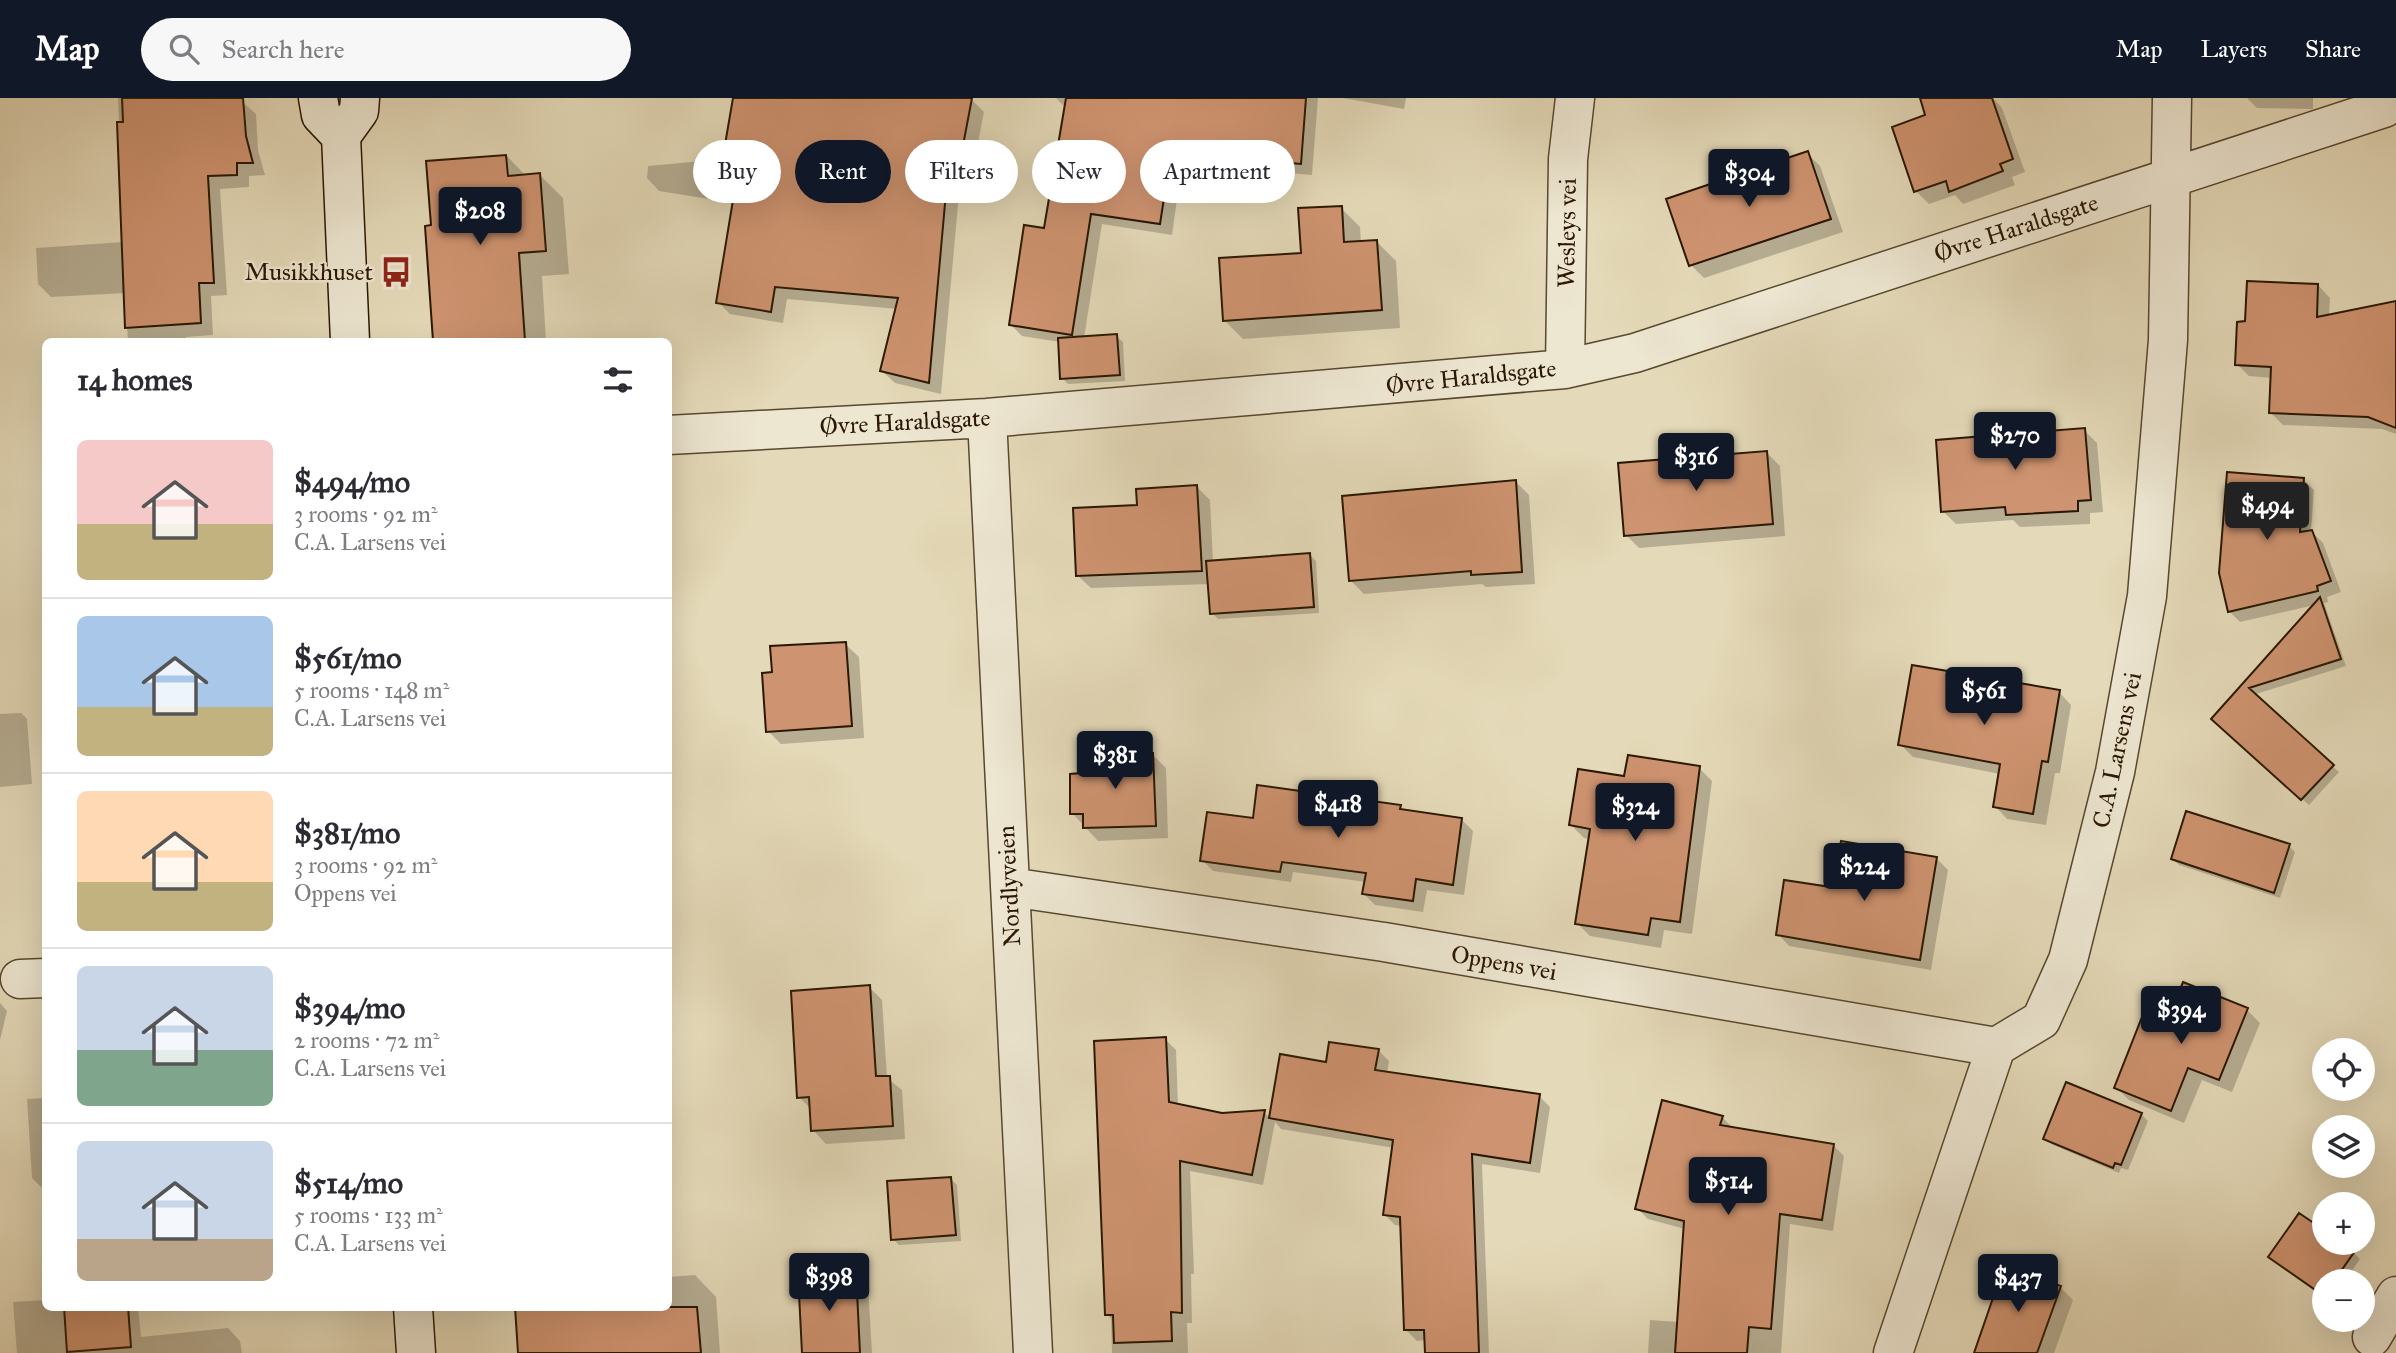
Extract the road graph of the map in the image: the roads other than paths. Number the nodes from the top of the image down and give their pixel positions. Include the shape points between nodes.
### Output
1 (318, 98) edge
2 (360, 98) edge
3 (1575, 98) edge
4 (2172, 98) edge
5 (2384, 108) dead end
6 (341, 136) junction
7 (2170, 178) junction
8 (350, 338) edge
9 (1565, 369) junction
10 (987, 418) junction
11 (672, 435) edge
12 (1010, 887) junction
13 (1996, 1047) junction
14 (2396, 1296) edge
15 (413, 1311) edge
16 (2372, 1337) dead end
17 (416, 1353) edge
18 (1033, 1353) edge
19 (1893, 1353) edge

1 - 6 street via 321,115
2 - 6 street via 359,111
3 - 9 street, Wesleys vei via 1568,159
4 - 7 street, C.A. Larsens vei
5 - 7 street, Øvre Haraldsgate
6 - 8 street
7 - 9 street, Øvre Haraldsgate via 1635,353
7 - 13 street, C.A. Larsens vei via 2168,340 2147,596 2115,772 2068,960 2041,1020
9 - 10 street, Øvre Haraldsgate
10 - 11 street, Øvre Haraldsgate
10 - 12 street, Nordlyveien
12 - 13 street, Oppens vei via 1396,944
12 - 18 street, Nordlyveien
13 - 19 street
14 - 16 street
15 - 17 street

